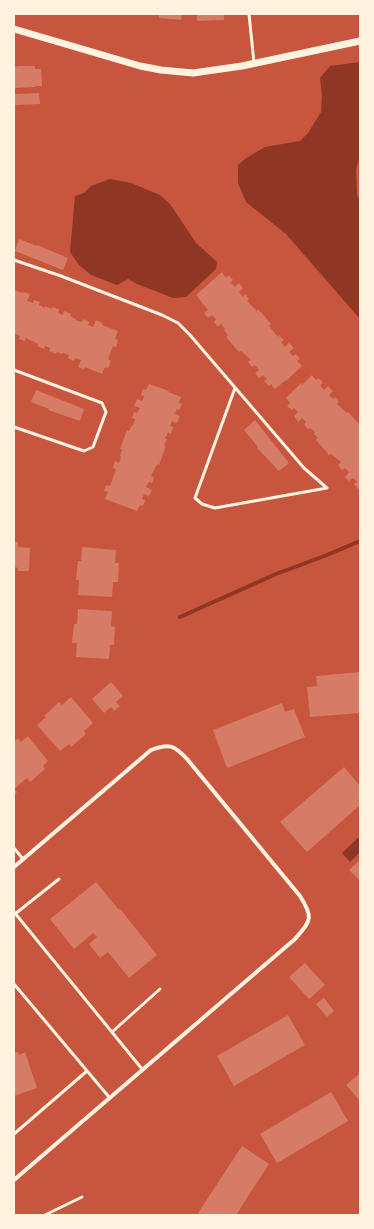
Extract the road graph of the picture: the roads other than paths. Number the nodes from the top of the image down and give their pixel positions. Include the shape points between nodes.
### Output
1 (250, 14) edge
2 (14, 29) edge
3 (360, 41) edge
4 (254, 63) junction
5 (14, 260) edge
6 (14, 370) edge
7 (235, 388) junction
8 (14, 427) edge
9 (14, 848) edge
10 (23, 859) junction
11 (14, 867) edge
12 (59, 879) dead end
13 (14, 913) edge
14 (14, 984) edge
15 (160, 989) dead end
16 (112, 1032) junction
17 (142, 1069) junction
18 (87, 1071) junction
19 (110, 1097) junction
20 (14, 1134) edge
21 (14, 1180) edge
22 (82, 1197) dead end
23 (45, 1215) edge

1 - 4 lane
2 - 4 street via 103,56 161,70 193,73
3 - 4 street
5 - 7 lane via 178,323
6 - 8 lane via 102,403 106,412 93,447 84,451
7 - 7 lane via 304,468 328,488 215,508 202,504 195,498
9 - 10 lane
10 - 11 street
10 - 17 street via 151,750 169,745 187,758 308,908 310,918 295,939
12 - 13 lane
13 - 16 lane
14 - 18 lane
15 - 16 lane
16 - 17 lane
17 - 19 street
18 - 19 lane
18 - 20 lane
19 - 21 street
22 - 23 lane

